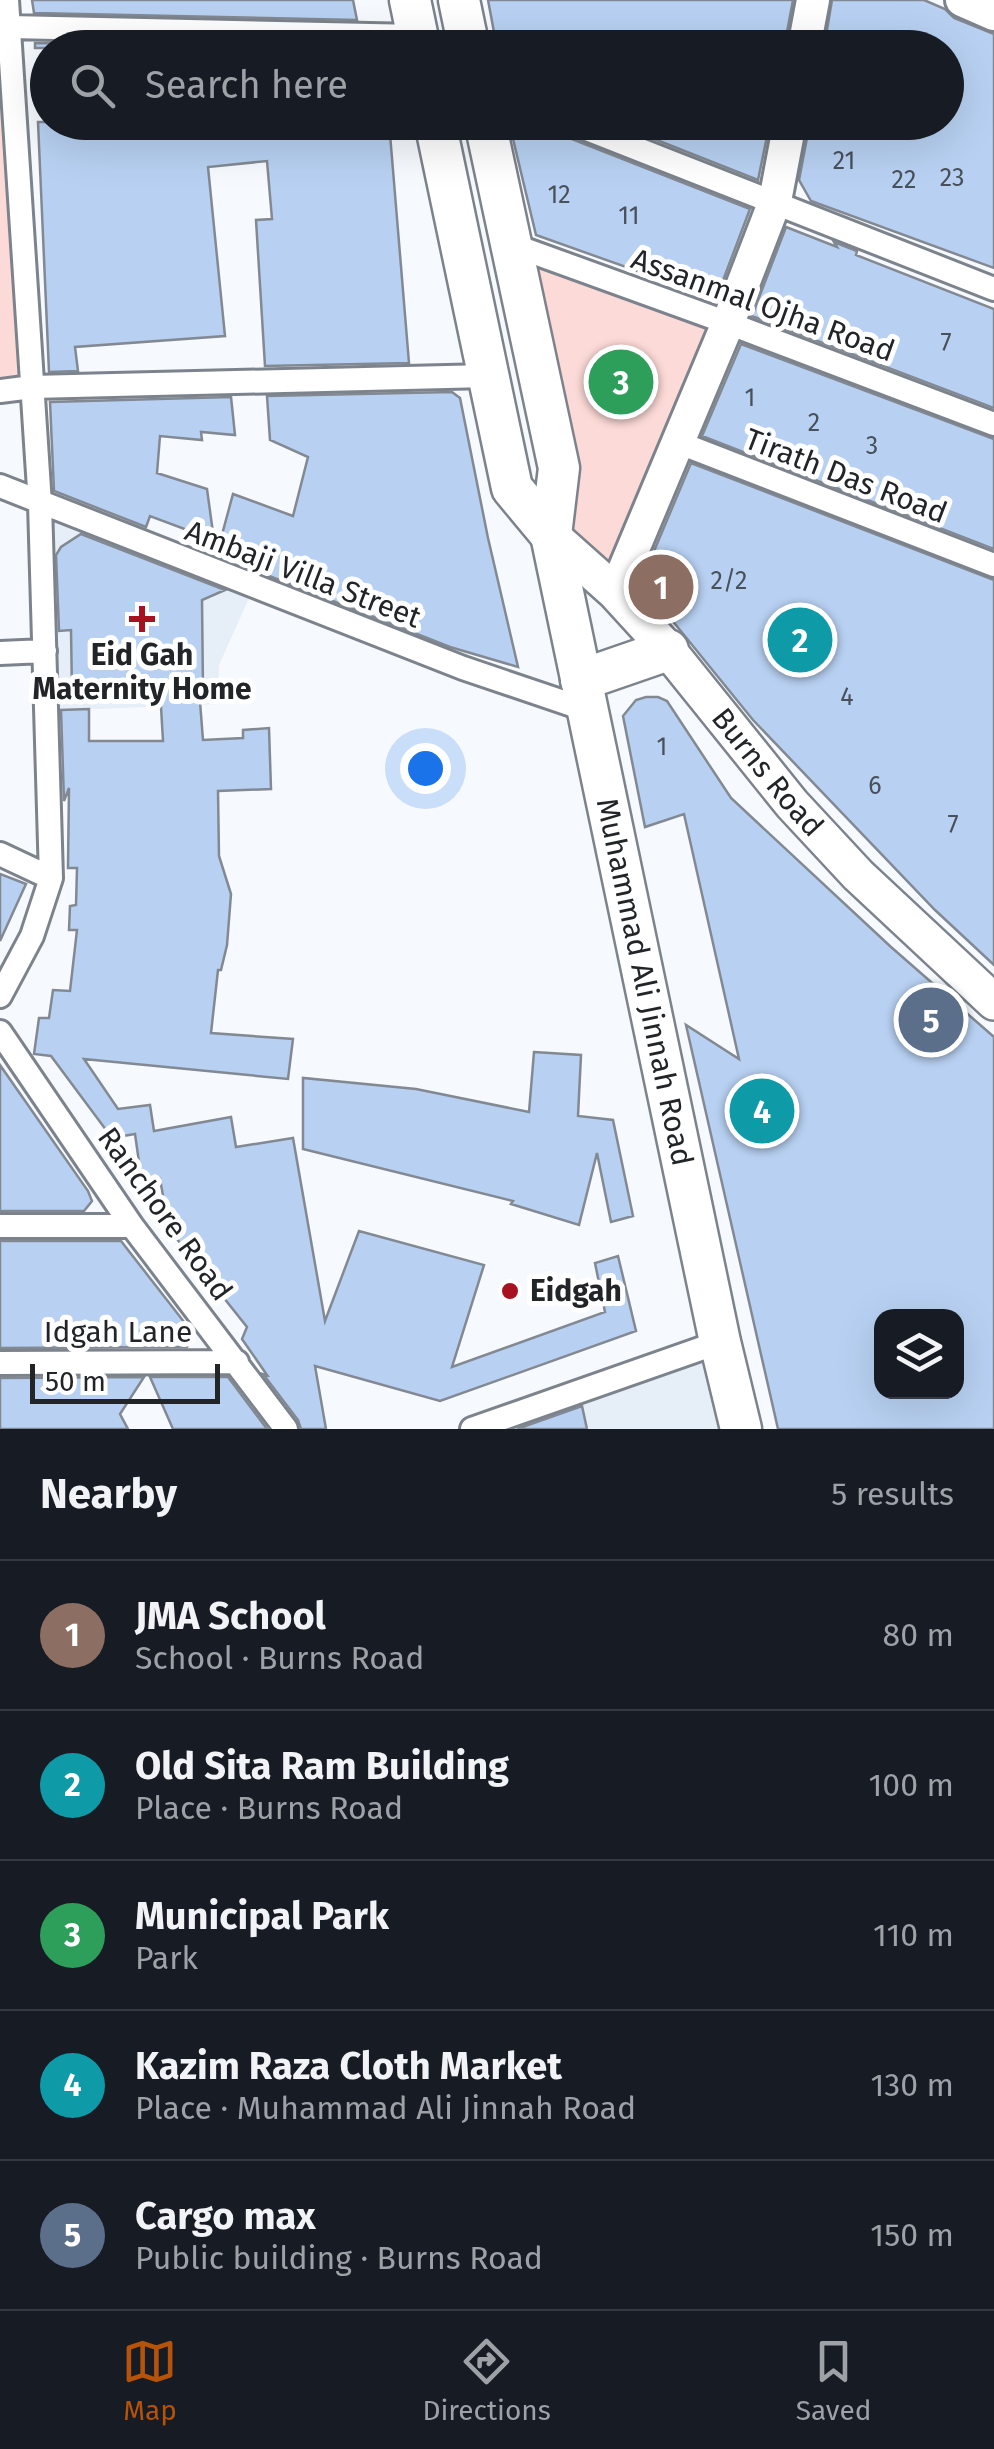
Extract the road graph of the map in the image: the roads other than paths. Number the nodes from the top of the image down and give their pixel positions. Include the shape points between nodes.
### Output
1 (7, 0) edge
2 (459, 0) edge
3 (813, 0) edge
4 (962, 0) edge
5 (994, 11) edge
6 (10, 27) junction
7 (416, 28) edge
8 (465, 30) edge
9 (807, 30) edge
10 (439, 140) edge
11 (489, 140) edge
12 (616, 140) edge
13 (787, 140) edge
14 (775, 201) junction
15 (510, 244) junction
16 (994, 290) edge
17 (728, 322) junction
18 (488, 376) junction
19 (32, 386) junction
20 (0, 391) edge
21 (994, 424) edge
22 (677, 442) junction
23 (0, 486) edge
24 (40, 504) junction
25 (551, 535) junction
26 (994, 566) edge
27 (615, 592) junction
28 (668, 650) junction
29 (45, 651) junction
30 (0, 653) edge
31 (584, 695) junction
32 (0, 854) edge
33 (51, 878) junction
34 (0, 996) edge
35 (994, 1002) edge
36 (0, 1032) edge
37 (0, 1226) edge
38 (132, 1226) junction
39 (720, 1342) junction
40 (236, 1362) junction
41 (0, 1363) edge
42 (286, 1429) edge
43 (472, 1429) edge
44 (742, 1429) edge

1 - 6 street
2 - 8 highway
3 - 9 street
4 - 5 street
6 - 7 street
6 - 19 street
10 - 18 highway, Muhammad Ali Jinnah Road
11 - 15 highway, Muhammad Ali Jinnah Road
12 - 14 street
13 - 14 street
14 - 16 street
14 - 17 street
15 - 17 street, Assanmal Ojha Road
15 - 25 highway, Muhammad Ali Jinnah Road via 559,468
17 - 21 street, Assanmal Ojha Road
17 - 22 street
18 - 19 street
18 - 25 highway, Muhammad Ali Jinnah Road via 512,488
19 - 20 street
19 - 24 street
22 - 26 street, Tirath Das Road
22 - 27 street
23 - 24 street, Ambaji Villa Street
24 - 29 street
24 - 31 street, Ambaji Villa Street via 463,668
25 - 27 main road, Burns Road
25 - 31 highway, Muhammad Ali Jinnah Road
27 - 28 main road, Burns Road
28 - 31 highway
28 - 35 main road, Burns Road via 858,876
29 - 30 street
29 - 33 street
31 - 39 highway, Muhammad Ali Jinnah Road
32 - 33 street
33 - 34 street via 32,936
36 - 38 street, Ranchore Road
37 - 38 street
38 - 40 street, Ranchore Road
39 - 43 street
39 - 44 highway, Muhammad Ali Jinnah Road
40 - 41 street, Idgah Lane
40 - 42 street, Ranchore Road

